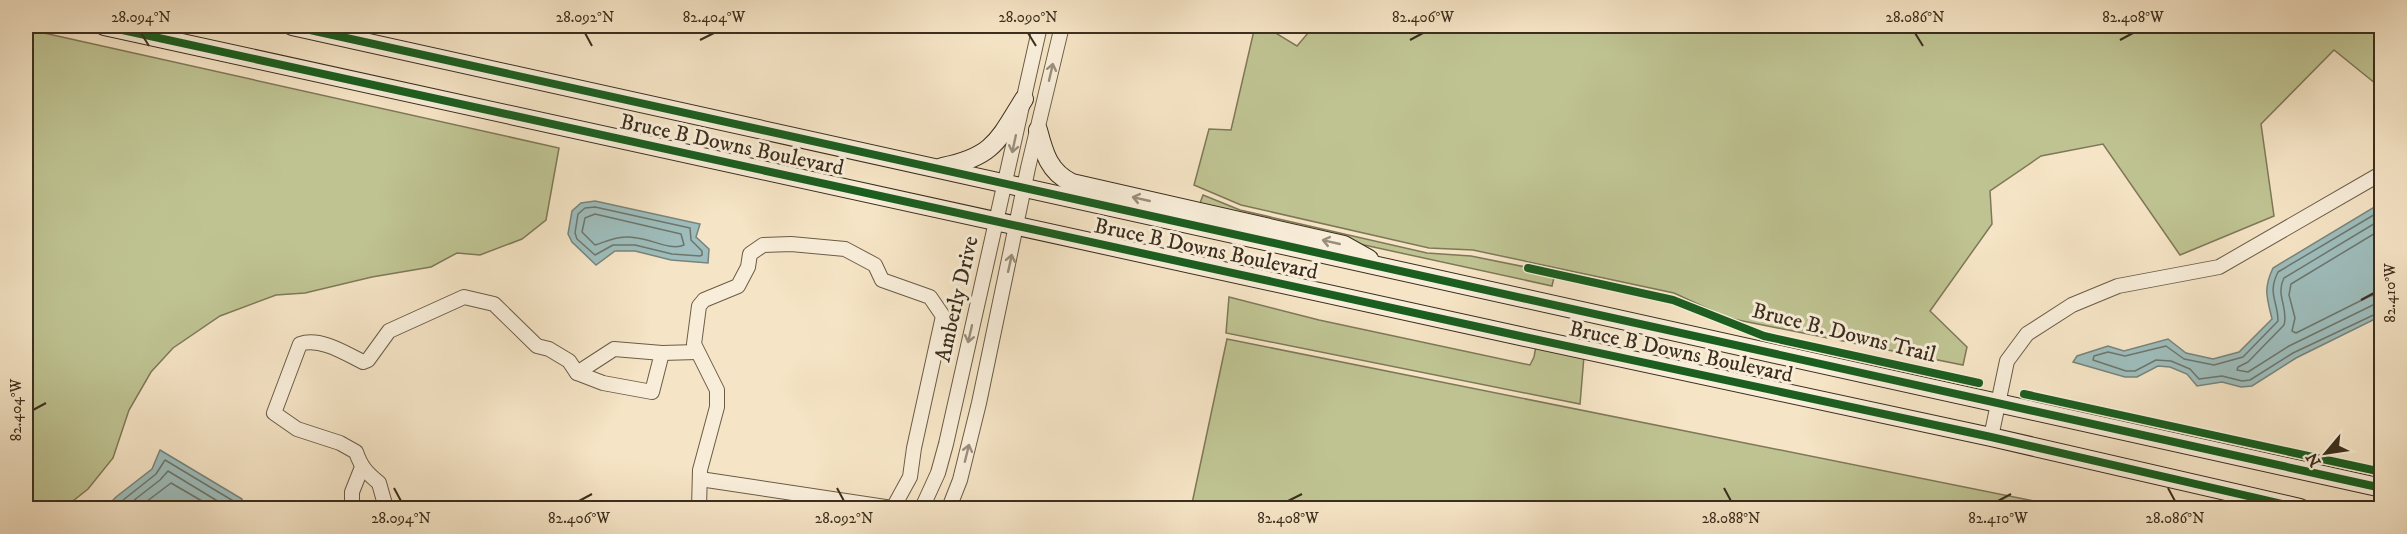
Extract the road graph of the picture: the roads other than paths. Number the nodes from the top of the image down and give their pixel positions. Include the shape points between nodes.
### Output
1 (104, 26) edge
2 (292, 26) edge
3 (1040, 26) edge
4 (1062, 26) edge
5 (1024, 99) junction
6 (1038, 130) junction
7 (935, 169) junction
8 (2382, 173) edge
9 (1005, 184) junction
10 (1024, 189) junction
11 (996, 221) junction
12 (1017, 226) junction
13 (1383, 268) junction
14 (697, 352) junction
15 (662, 353) junction
16 (577, 373) junction
17 (1998, 404) junction
18 (1991, 437) junction
19 (362, 467) junction
20 (700, 479) junction
21 (2382, 488) edge
22 (352, 508) edge
23 (386, 508) edge
24 (699, 508) edge
25 (892, 508) edge
26 (922, 508) edge
27 (949, 508) edge
28 (2300, 508) edge

1 - 11 main road, Bruce B Downs Boulevard
2 - 7 main road, Bruce B Downs Boulevard
3 - 5 street, Amberly Drive
6 -> 4 street, Amberly Drive
5 - 7 main road via 1003,133 984,152 971,160
5 -> 9 street, Amberly Drive
6 - 10 street, Amberly Drive
13 -> 6 main road via 1344,244 1072,183 1050,167
7 - 9 main road, Bruce B Downs Boulevard
8 - 17 street via 2219,267 2118,286 2072,305 2027,334 2017,345 2007,361
9 - 10 main road, Bruce B Downs Boulevard
9 - 11 street, Amberly Drive
10 - 12 street, Amberly Drive
10 - 13 main road, Bruce B Downs Boulevard
11 - 12 main road, Bruce B Downs Boulevard
11 -> 26 street, Amberly Drive via 946,444
12 - 18 main road, Bruce B Downs Boulevard
27 -> 12 street, Amberly Drive via 966,458
13 - 17 main road, Bruce B Downs Boulevard
14 - 15 street
14 - 20 street via 717,390 717,407
14 - 25 street via 694,344 699,306 704,300 738,286 750,254 763,245 845,249 875,265 882,280 930,297 943,316 910,477
15 - 16 street via 614,350
15 - 16 street via 652,392 603,383
16 - 19 street via 569,361 537,346 494,304 464,297 388,331 363,362 318,343 300,344 274,413 297,429 356,452
17 - 18 street
17 - 21 main road, Bruce B Downs Boulevard
18 - 28 main road, Bruce B Downs Boulevard
19 - 22 street via 352,492
19 - 23 street via 379,483
20 - 24 street
20 - 25 street

